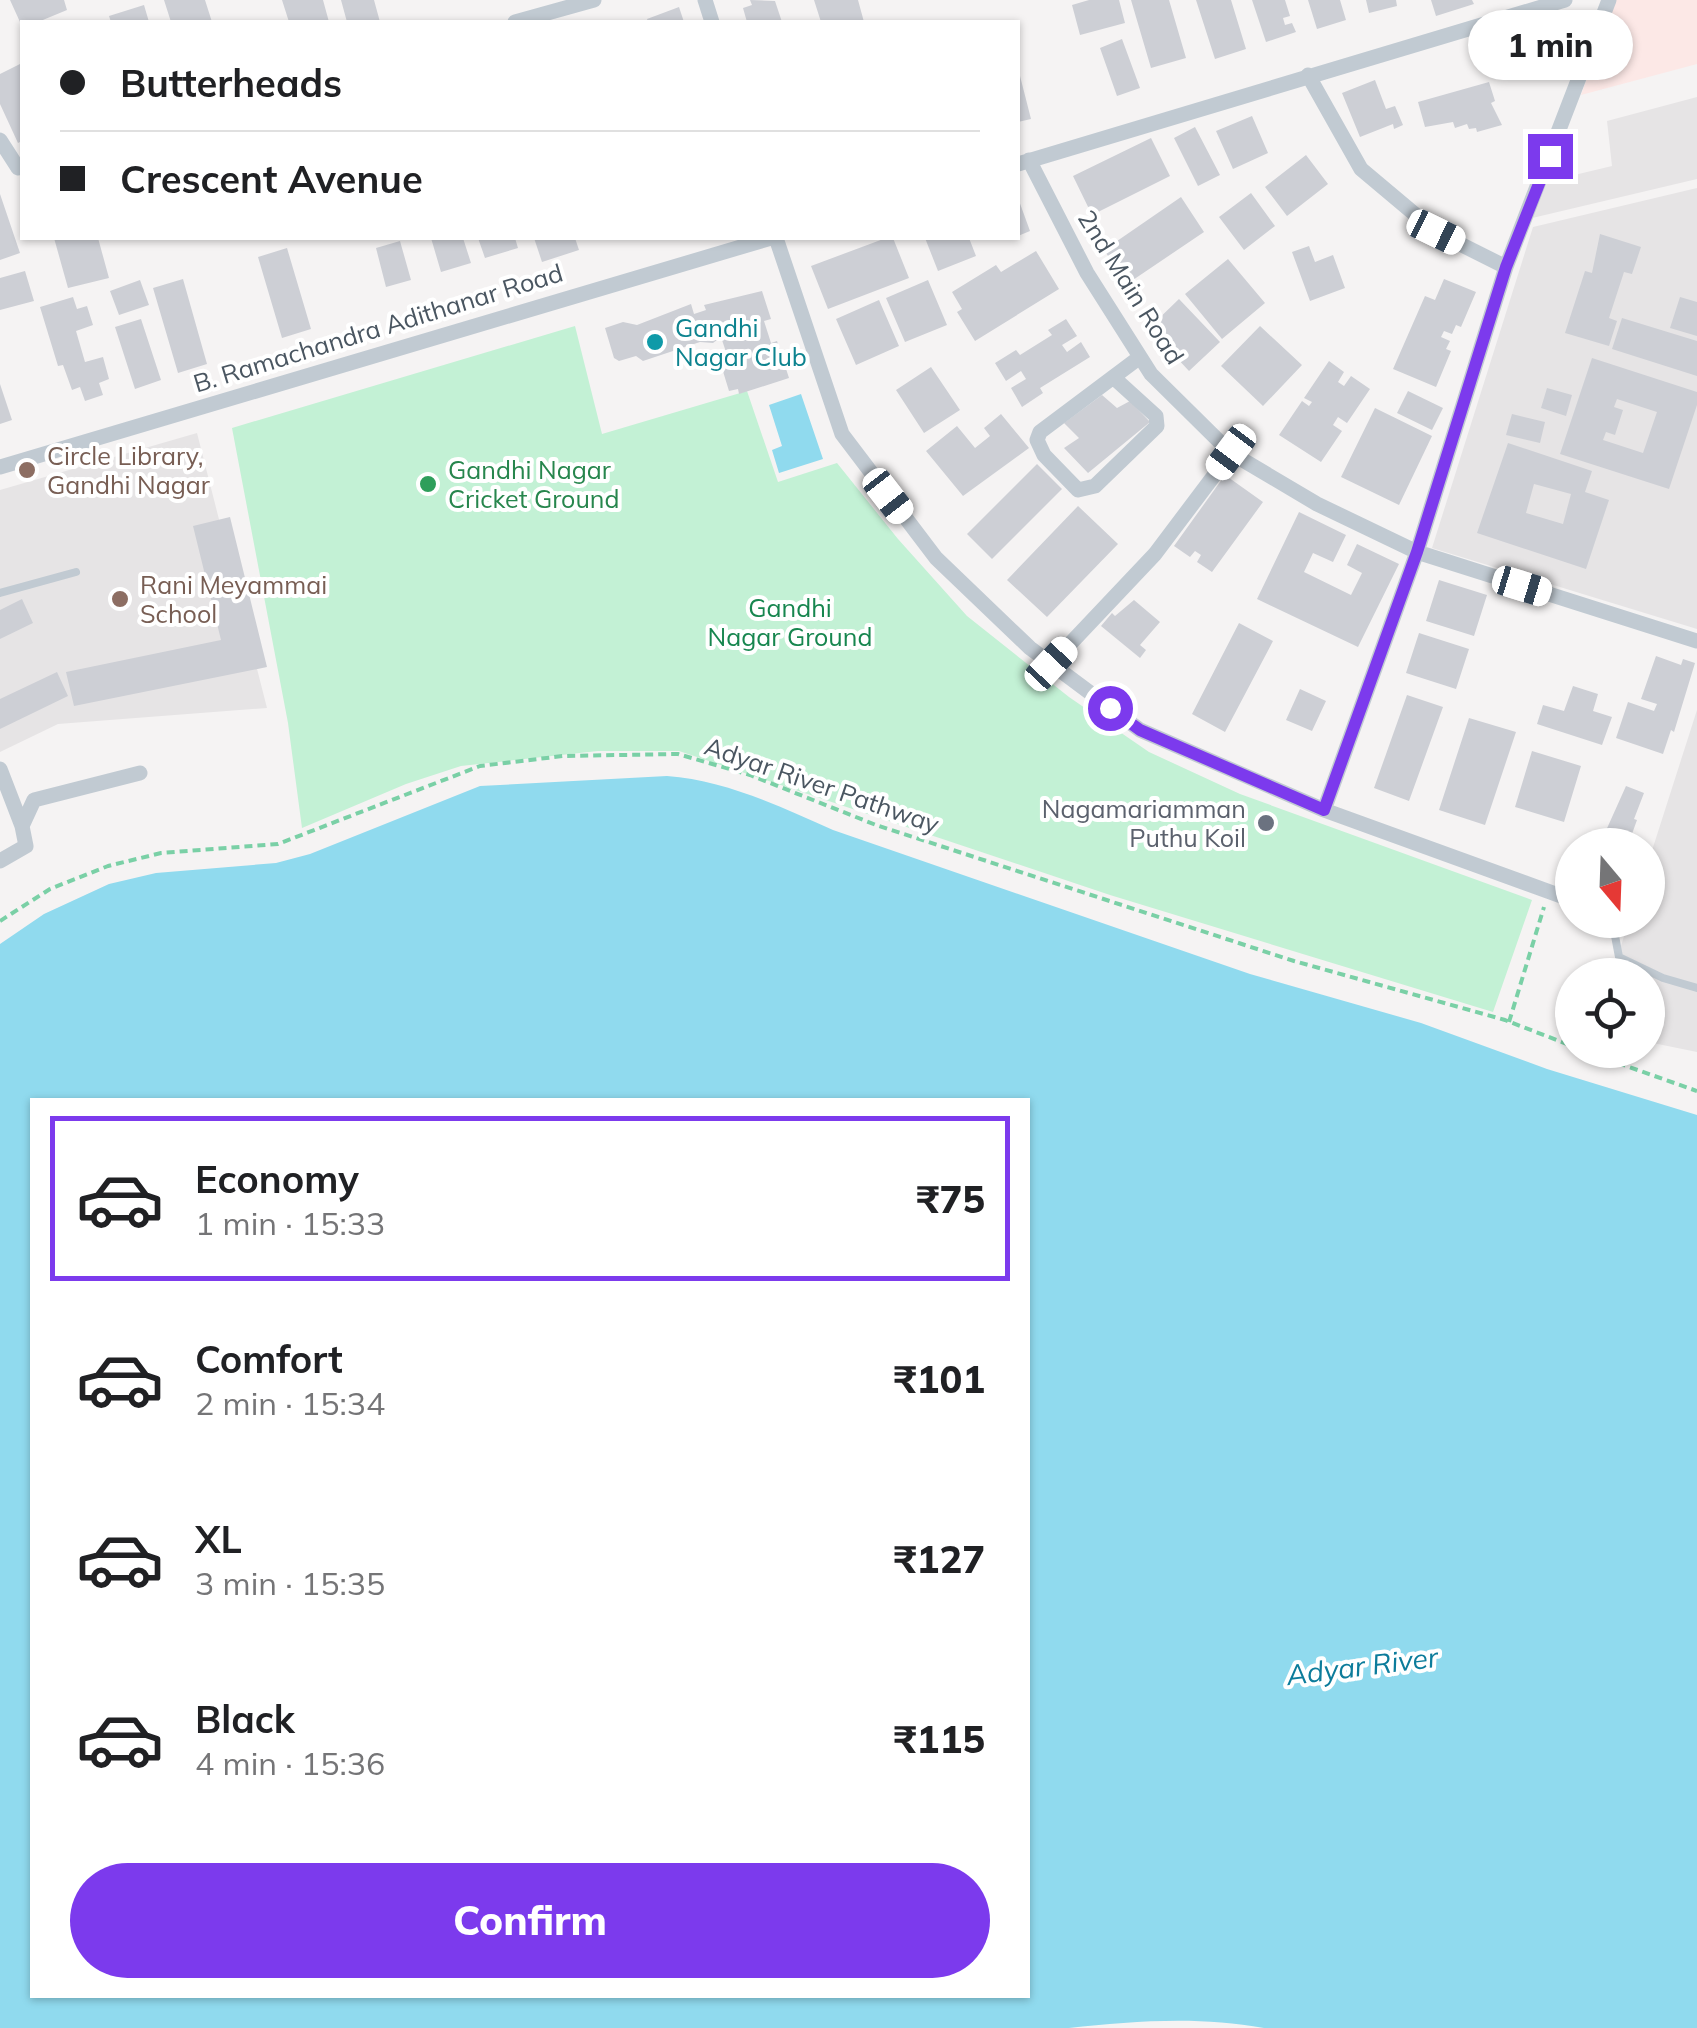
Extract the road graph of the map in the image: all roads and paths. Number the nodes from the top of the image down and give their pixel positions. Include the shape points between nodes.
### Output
1 (594, 0) edge
2 (1565, 0) edge
3 (1609, 0) edge
4 (522, 20) edge
5 (1308, 75) junction
6 (0, 140) edge
7 (1023, 162) edge
8 (20, 168) edge
9 (0, 174) edge
10 (766, 240) edge
11 (774, 240) edge
12 (1506, 267) junction
13 (1140, 357) junction
14 (1114, 377) junction
15 (1231, 452) junction
16 (0, 466) edge
17 (1417, 552) junction
18 (76, 572) dead end
19 (0, 593) edge
20 (1697, 641) edge
21 (1051, 664) junction
22 (0, 769) edge
23 (140, 773) dead end
24 (1324, 810) junction
25 (22, 826) junction
26 (0, 859) edge
27 (1549, 891) junction
28 (1555, 893) edge
29 (0, 920) edge
30 (1615, 938) edge
31 (1697, 988) edge
32 (1510, 1022) junction
33 (1555, 1039) edge
34 (1632, 1068) edge
35 (1697, 1091) edge

1 - 4 street
2 - 5 street
3 - 12 street
5 - 7 street
5 - 12 street via 1361,169 1436,232
6 - 8 street
7 - 13 street, 2nd Main Road
8 - 9 street
10 - 16 street, B. Ramachandra Adithanar Road
11 - 21 street via 842,434 936,558
12 - 17 street
13 - 14 street
13 - 15 street, 2nd Main Road
14 - 14 street via 1037,440 1078,490 1095,486 1158,426 1156,416
15 - 17 street, 2nd Main Road via 1317,504
15 - 21 street via 1155,554
17 - 20 street, 2nd Main Road
17 - 24 street
18 - 19 lane
21 - 24 street via 1140,730
22 - 25 street
23 - 25 street via 34,800
24 - 27 street
25 - 26 street via 23,849
27 - 28 street
27 - 32 path
29 - 32 path, Adyar River Pathway via 50,889 108,866 161,853 278,844 480,766 678,754 1294,961
30 - 31 lane via 1619,957
32 - 33 path, Adyar River Pathway
34 - 35 path

